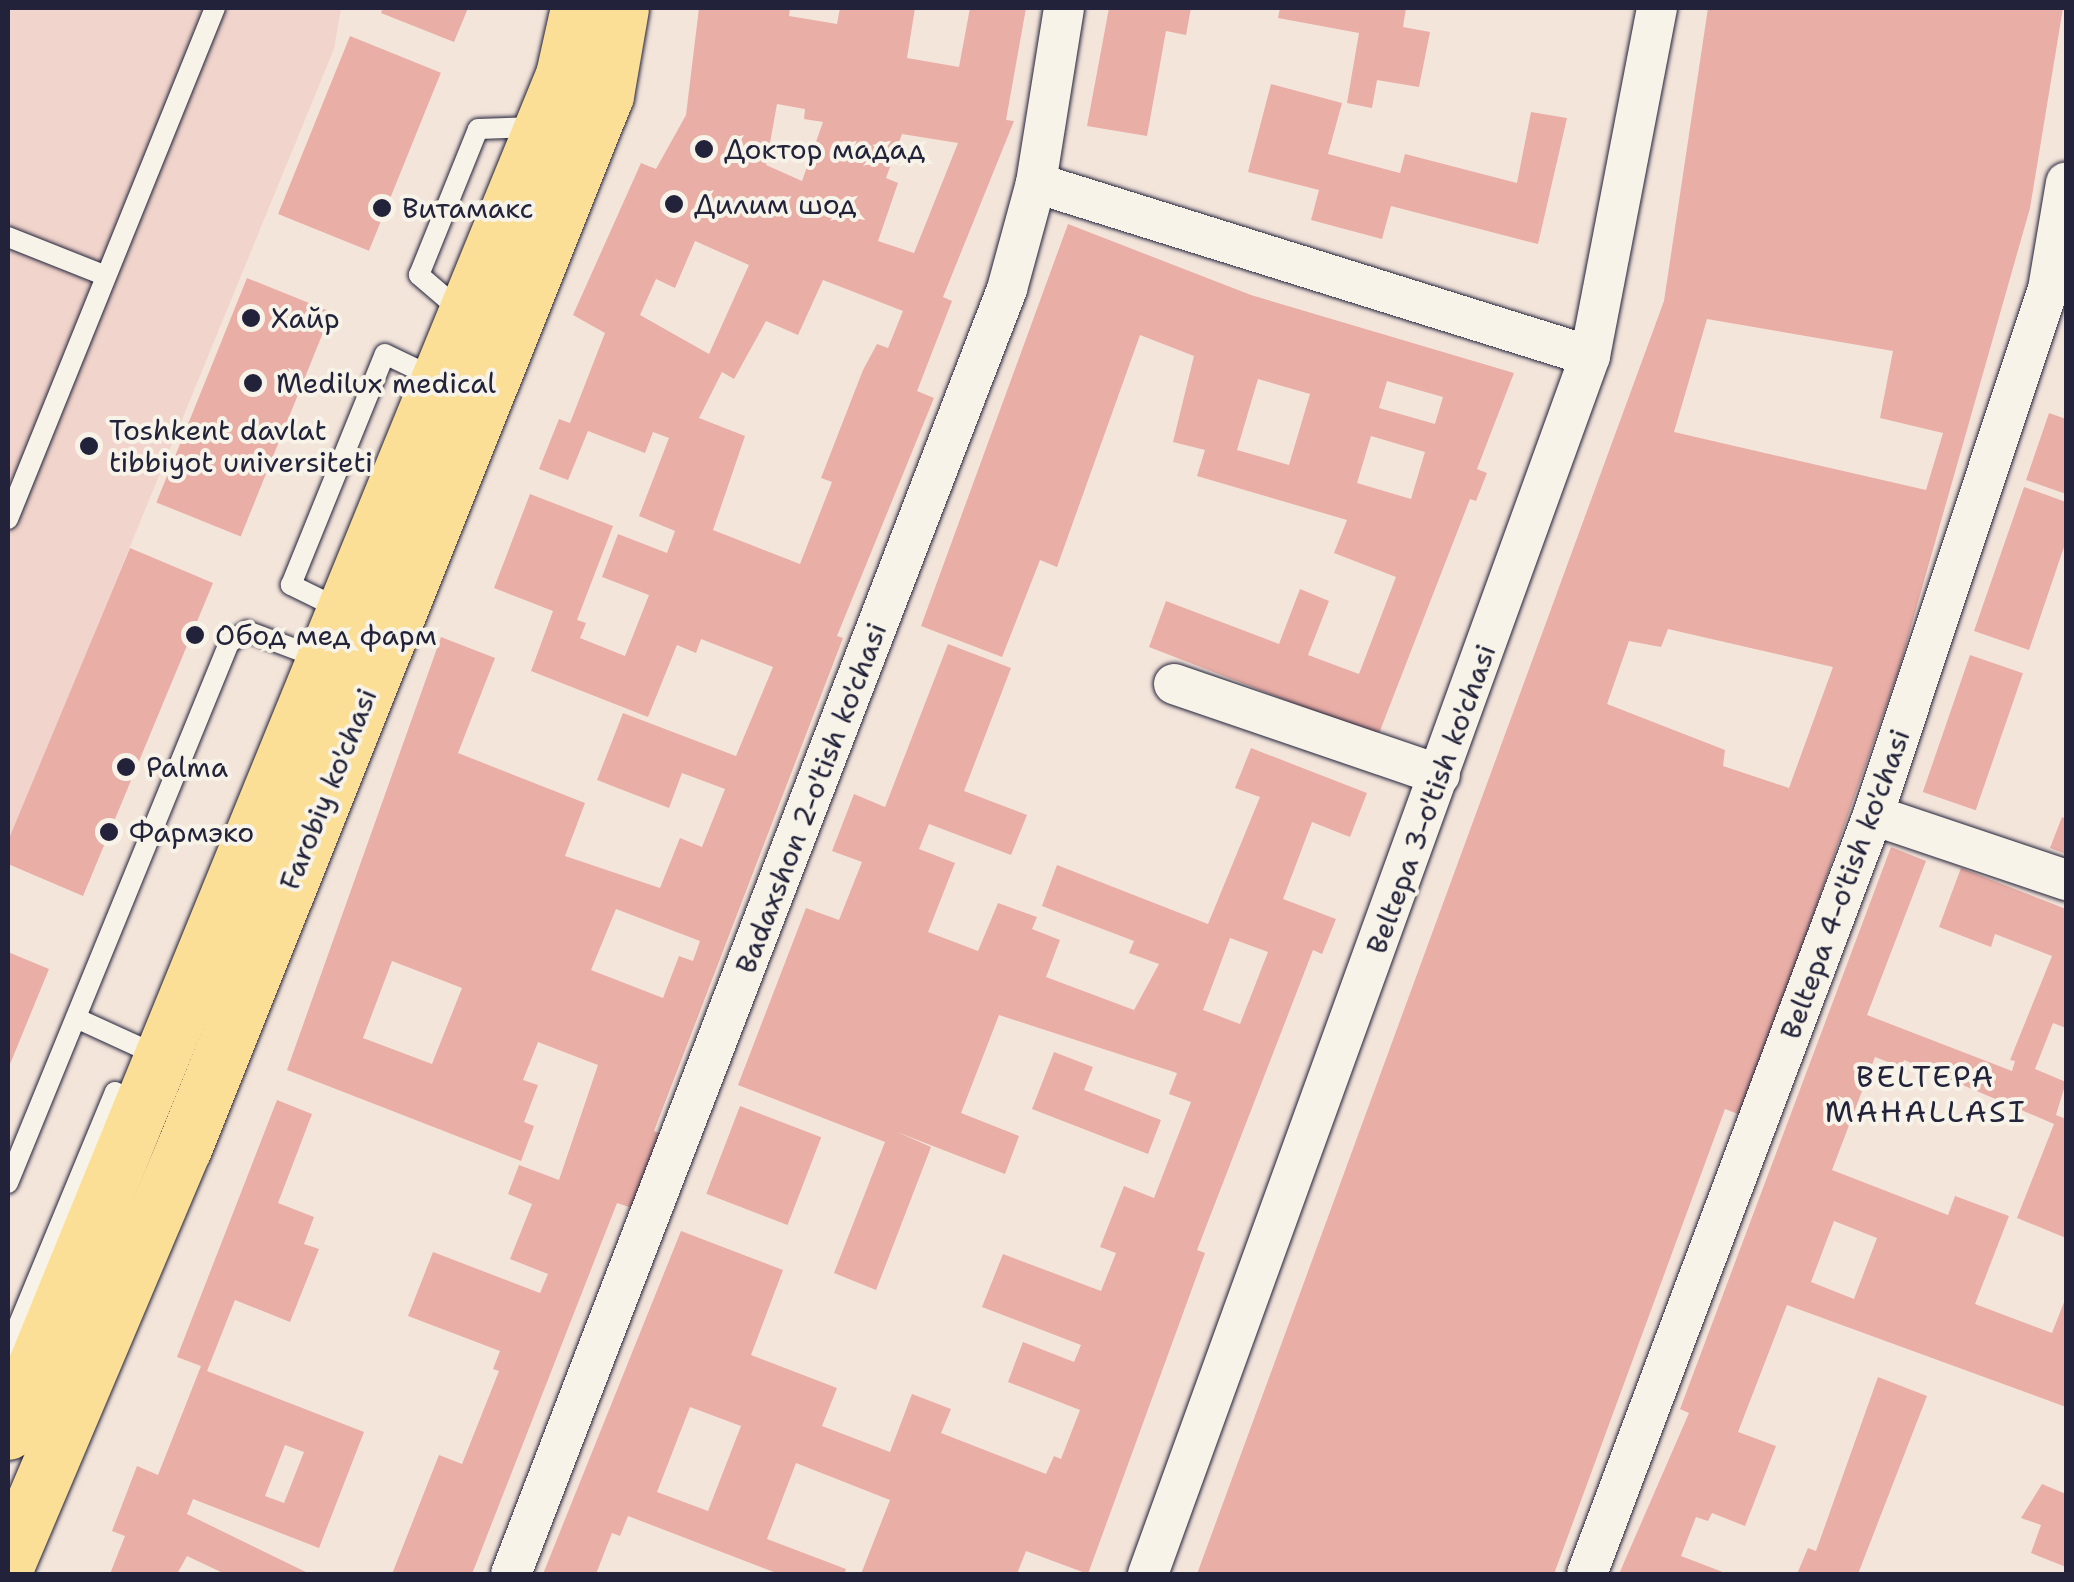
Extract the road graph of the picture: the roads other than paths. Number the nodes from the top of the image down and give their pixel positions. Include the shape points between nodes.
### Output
1 (215, 8) edge
2 (578, 8) edge
3 (621, 8) edge
4 (1064, 8) edge
5 (1657, 8) edge
6 (1036, 183) junction
7 (2066, 183) edge
8 (8, 237) edge
9 (106, 276) junction
10 (1590, 356) junction
11 (8, 518) edge
12 (334, 635) junction
13 (1174, 684) dead end
14 (1440, 775) junction
15 (1873, 816) junction
16 (2066, 880) edge
17 (76, 1018) junction
18 (152, 1081) junction
19 (8, 1183) edge
20 (18, 1418) edge
21 (8, 1562) edge
22 (511, 1574) edge
23 (1148, 1574) edge
24 (1587, 1574) edge

1 - 9 lane
2 - 12 main road, Farobiy ko'chasi via 563,75
3 - 20 main road, Farobiy ko'chasi via 606,96 184,1148
4 - 6 street, Badaxshon 2-o'tish ko'chasi
5 - 10 street, Beltepa 3-o'tish ko'chasi
6 - 10 street
6 - 22 street, Badaxshon 2-o'tish ko'chasi via 1007,289
7 - 15 street, Beltepa 4-o'tish ko'chasi via 2048,289
8 - 9 lane
9 - 11 lane
10 - 14 street, Beltepa 3-o'tish ko'chasi
12 - 17 lane via 235,634
12 - 18 main road, Farobiy ko'chasi
13 - 14 street
14 - 23 street, Beltepa 3-o'tish ko'chasi
15 - 16 street
15 - 24 street, Beltepa 4-o'tish ko'chasi
17 - 18 lane
17 - 19 lane
18 - 20 main road, Farobiy ko'chasi
20 - 21 main road, Farobiy ko'chasi

